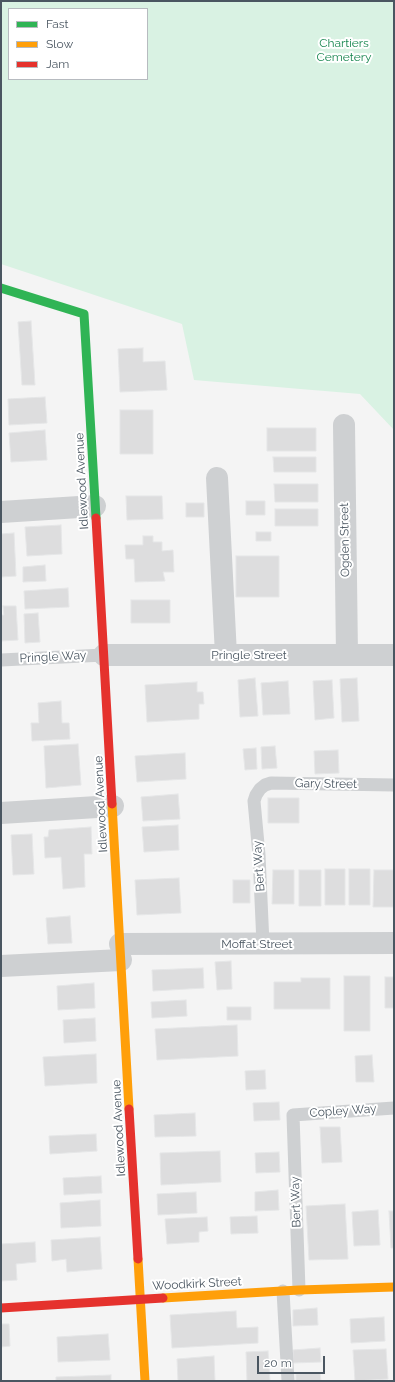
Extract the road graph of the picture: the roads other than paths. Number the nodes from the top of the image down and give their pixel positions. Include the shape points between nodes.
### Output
1 (1, 288) edge
2 (344, 425) dead end
3 (217, 478) dead end
4 (95, 506) junction
5 (1, 512) edge
6 (104, 655) junction
7 (226, 655) junction
8 (347, 655) junction
9 (394, 655) edge
10 (1, 660) edge
11 (394, 785) edge
12 (260, 789) joint
13 (113, 806) junction
14 (1, 813) edge
15 (394, 943) edge
16 (263, 944) junction
17 (120, 952) junction
18 (1, 966) edge
19 (394, 1108) edge
20 (293, 1115) joint
21 (394, 1287) edge
22 (299, 1290) junction
23 (283, 1291) junction
24 (140, 1299) junction
25 (1, 1308) edge
26 (145, 1381) edge
27 (288, 1381) edge

1 - 4 street, Idlewood Avenue via 84,314
2 - 8 street, Ogden Street
3 - 7 street
4 - 5 street
4 - 6 street, Idlewood Avenue
6 - 7 street, Pringle Street
6 - 10 lane, Pringle Way
6 - 13 street, Idlewood Avenue
7 - 8 street, Pringle Street
8 - 9 street, Pringle Street
11 - 12 lane, Gary Street via 272,783
12 - 16 lane, Bert Way via 254,801
13 - 14 street
13 - 17 street, Idlewood Avenue
15 - 16 street, Moffat Street
16 - 17 street, Moffat Street
17 - 18 street, Moffat Street
17 - 24 street, Idlewood Avenue
19 - 20 lane, Copley Way
20 - 22 lane, Bert Way
21 - 22 street, Woodkirk Street
22 - 23 street, Woodkirk Street
23 - 24 street, Woodkirk Street
23 - 27 lane
24 - 25 street, Woodkirk Street
24 - 26 street, Idlewood Avenue

